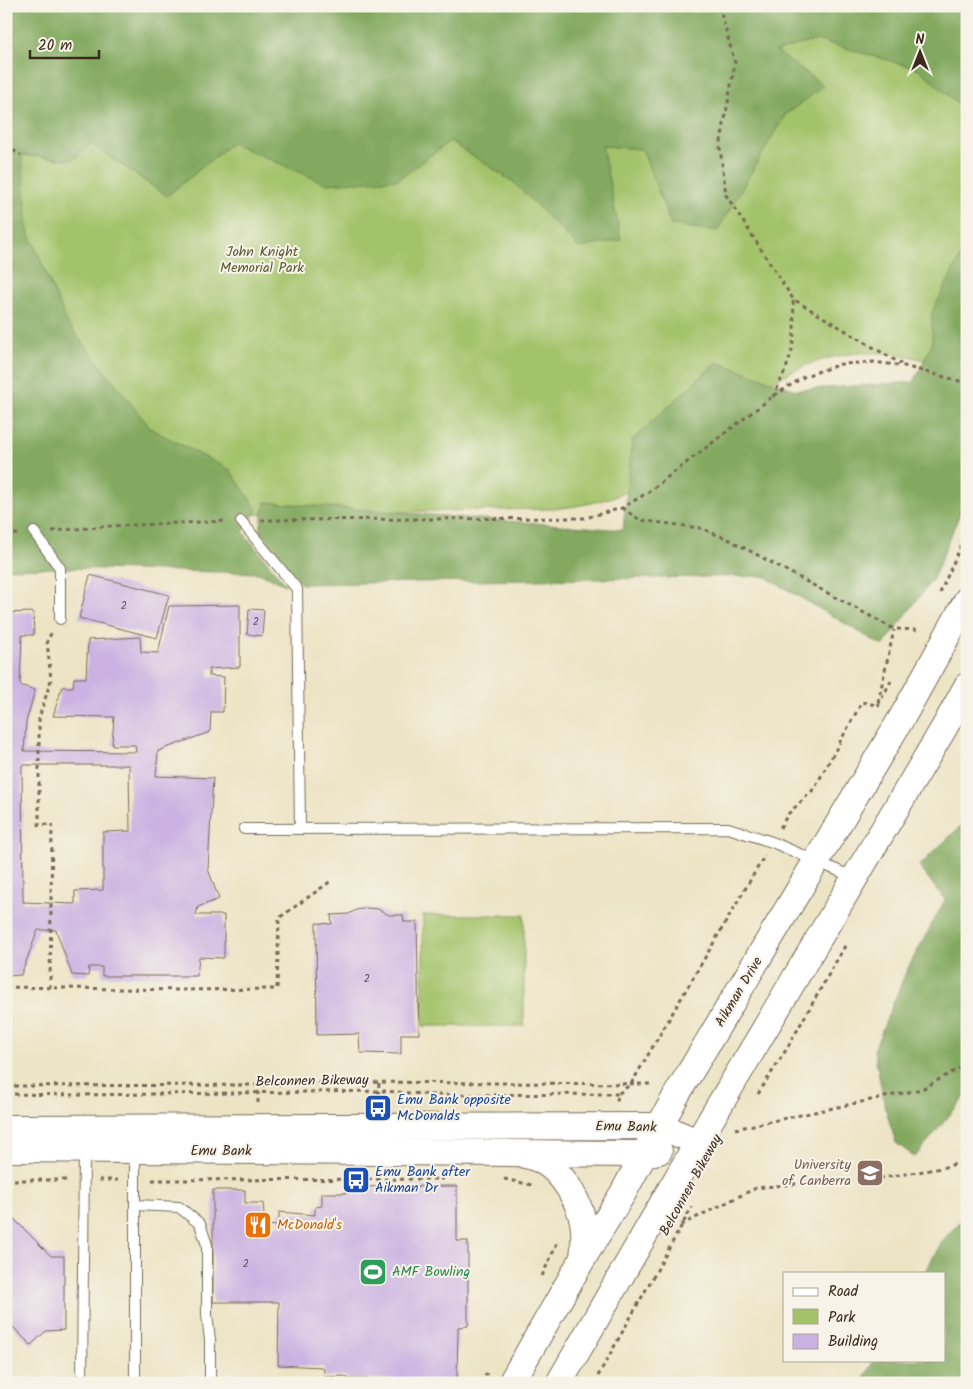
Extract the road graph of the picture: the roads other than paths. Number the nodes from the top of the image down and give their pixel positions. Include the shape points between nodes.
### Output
1 (241, 521) road end
2 (34, 532) road end
3 (967, 600) edge
4 (60, 619) road end
5 (967, 686) edge
6 (244, 829) dead end
7 (300, 829) junction
8 (817, 862) junction
9 (855, 878) junction
10 (659, 1126) junction
11 (6, 1128) edge
12 (134, 1139) junction
13 (698, 1142) junction
14 (6, 1149) edge
15 (84, 1150) junction
16 (520, 1153) junction
17 (644, 1154) junction
18 (135, 1205) junction
19 (583, 1258) junction
20 (82, 1383) edge
21 (135, 1383) edge
22 (210, 1383) edge
23 (510, 1383) edge
24 (560, 1383) edge

1 - 7 lane via 297,589
2 - 4 lane via 60,568
3 - 8 main road, Aikman Drive
5 - 9 main road
6 - 7 lane
7 - 8 lane via 728,828 772,842
8 - 9 lane
8 - 10 main road, Aikman Drive
9 - 13 main road
10 - 12 main road, Emu Bank
10 - 13 main road, Emu Bank
10 - 17 main road, Aikman Drive
11 - 12 main road, Emu Bank
12 - 15 main road, Emu Bank
12 - 16 main road, Emu Bank
12 - 18 lane
13 - 17 main road, Emu Bank
13 - 24 main road
14 - 15 main road, Emu Bank
15 - 20 lane
16 - 17 main road, Emu Bank
16 - 19 main road via 545,1163 572,1194 584,1230
17 - 19 main road, Aikman Drive
18 - 21 lane
18 - 22 lane via 179,1207 200,1224 207,1244
19 - 23 main road, Aikman Drive

